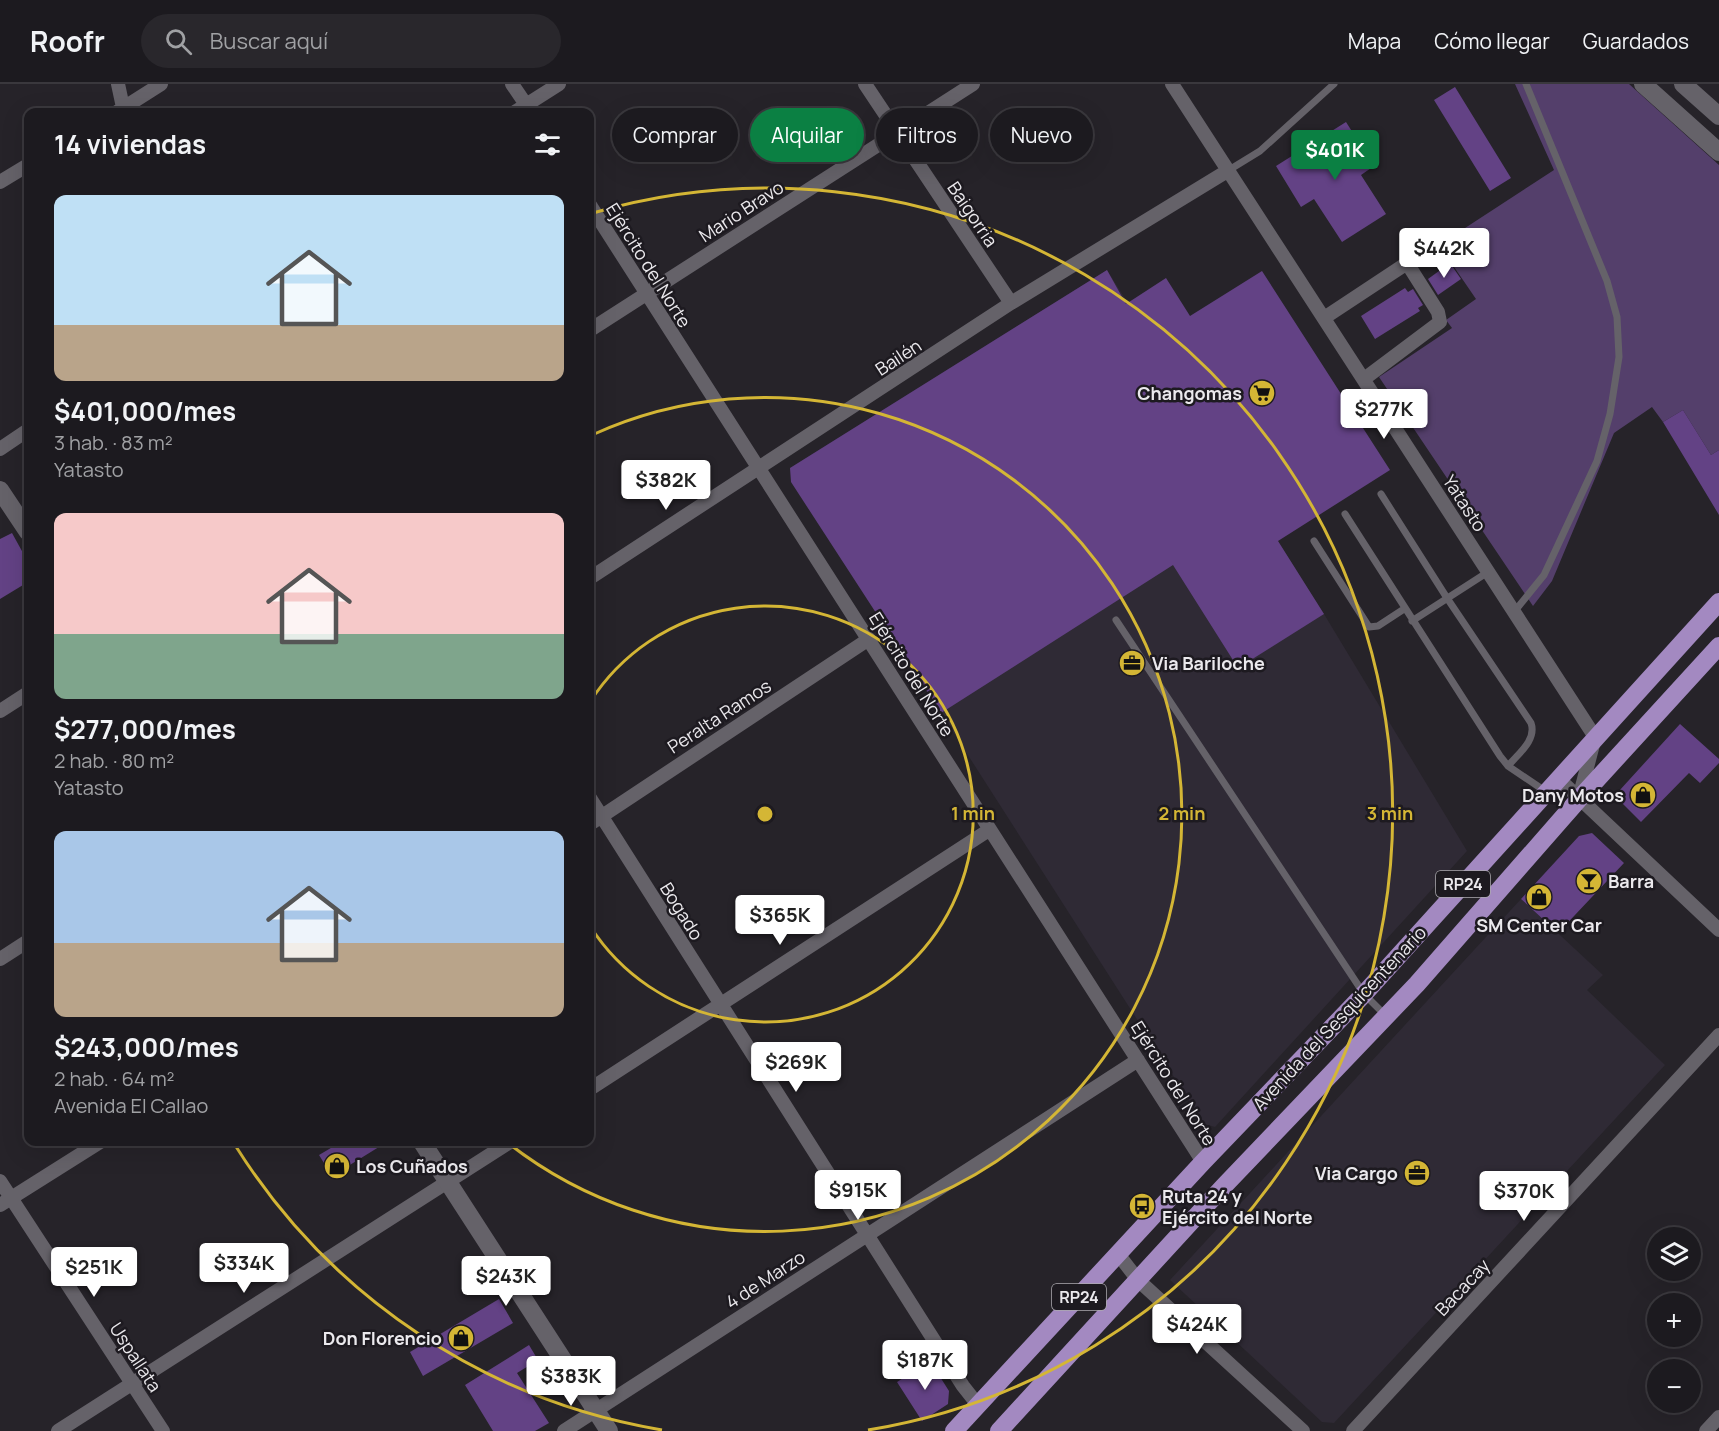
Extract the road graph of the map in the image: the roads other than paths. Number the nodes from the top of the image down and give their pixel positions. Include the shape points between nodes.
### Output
1 (118, 84) edge
2 (161, 84) edge
3 (513, 84) edge
4 (559, 84) edge
5 (865, 84) edge
6 (973, 84) edge
7 (1172, 84) edge
8 (1334, 84) edge
9 (1526, 84) edge
10 (1643, 84) edge
11 (1683, 84) edge
12 (121, 108) edge
13 (125, 108) edge
14 (523, 108) edge
15 (527, 108) edge
16 (880, 108) edge
17 (935, 108) edge
18 (1719, 116) edge
19 (876, 146) edge
20 (1719, 152) edge
21 (916, 162) edge
22 (24, 167) edge
23 (1229, 170) junction
24 (0, 182) edge
25 (594, 211) edge
26 (1436, 244) dead end
27 (1407, 263) junction
28 (646, 294) junction
29 (1011, 303) junction
30 (1324, 318) junction
31 (594, 327) edge
32 (1364, 379) junction
33 (24, 433) edge
34 (0, 449) edge
35 (759, 470) junction
36 (0, 490) edge
37 (1381, 494) dead end
38 (1345, 514) dead end
39 (24, 526) edge
40 (1314, 541) dead end
41 (1488, 572) junction
42 (594, 575) edge
43 (1447, 598) junction
44 (1719, 602) edge
45 (1404, 609) junction
46 (1514, 612) junction
47 (1116, 620) dead end
48 (1412, 621) junction
49 (869, 639) junction
50 (1719, 646) edge
51 (24, 696) edge
52 (0, 711) edge
53 (1595, 737) junction
54 (1508, 766) junction
55 (1559, 779) junction
56 (1547, 792) junction
57 (1579, 799) junction
58 (595, 820) edge
59 (989, 830) junction
60 (1719, 930) edge
61 (24, 944) edge
62 (0, 959) edge
63 (1364, 994) junction
64 (720, 1004) junction
65 (1386, 1016) junction
66 (1719, 1035) edge
67 (1138, 1060) junction
68 (594, 1086) edge
69 (94, 1146) edge
70 (424, 1146) edge
71 (504, 1146) edge
72 (1203, 1162) junction
73 (0, 1181) edge
74 (447, 1183) junction
75 (5, 1202) edge
76 (868, 1233) junction
77 (1118, 1254) junction
78 (1138, 1280) junction
79 (132, 1384) junction
80 (978, 1405) junction
81 (596, 1410) junction
82 (1719, 1416) edge
83 (58, 1431) edge
84 (163, 1431) edge
85 (564, 1431) edge
86 (609, 1431) edge
87 (954, 1431) edge
88 (999, 1431) edge
89 (1303, 1431) edge
90 (1353, 1431) edge
91 (1706, 1431) edge

1 - 12 street
2 - 13 street
3 - 14 street
4 - 15 street
5 - 16 street, Baigorria
6 - 17 street, Mario Bravo
7 - 23 street, Yatasto
8 - 23 lane via 1260,151
9 - 46 lane via 1607,281 1617,317 1619,357 1597,461 1544,575
10 - 20 street
11 - 18 street
19 - 28 street, Mario Bravo
21 - 29 street, Baigorria
22 - 24 street
23 - 29 street, Bailén
23 - 30 street, Yatasto
25 - 28 street, Ejército del Norte
26 - 27 street
27 - 30 street
27 - 32 street via 1438,312 1440,322
28 - 31 street, Mario Bravo
28 - 35 street, Ejército del Norte
29 - 35 street, Bailén
30 - 32 street, Yatasto
32 - 41 street, Yatasto
33 - 34 street
35 - 42 street, Bailén
35 - 49 street, Ejército del Norte
36 - 39 street
37 - 43 lane
38 - 45 lane
40 - 45 lane via 1369,627 1378,626
41 - 43 lane
41 - 46 street, Yatasto
43 - 48 lane
43 - 54 lane via 1534,730 1532,738
44 - 53 main road, Avenida del Sesquicentenario / RP24
45 - 48 lane
46 - 53 street, Yatasto
47 - 63 lane
48 - 54 lane
49 - 58 street, Peralta Ramos
49 - 59 street, Ejército del Norte
50 - 57 main road, Avenida del Sesquicentenario / RP24
51 - 52 street
53 - 55 main road, Avenida del Sesquicentenario / RP24
53 - 57 street
54 - 56 lane
55 - 56 main road, Avenida del Sesquicentenario / RP24
55 - 57 street
56 - 63 main road, Avenida del Sesquicentenario / RP24
57 - 60 street
57 - 65 main road, Avenida del Sesquicentenario / RP24
58 - 64 street, Bogado
59 - 64 street
59 - 67 street, Ejército del Norte
61 - 62 street
63 - 65 lane
63 - 72 main road, Avenida del Sesquicentenario / RP24
64 - 68 street
64 - 76 street, Bogado
65 - 78 main road, Avenida del Sesquicentenario / RP24
66 - 90 street, Bacacay
67 - 72 street, Ejército del Norte
67 - 76 street, 4 de Marzo
69 - 75 street
70 - 74 street
71 - 74 street
72 - 77 main road, Avenida del Sesquicentenario / RP24
73 - 75 street, Uspallata
74 - 79 street
74 - 81 street
75 - 79 street, Uspallata
76 - 80 street, Bogado
76 - 81 street, 4 de Marzo
77 - 78 street
77 - 80 main road, Avenida del Sesquicentenario / RP24
78 - 88 main road, Avenida del Sesquicentenario / RP24
78 - 89 street
79 - 83 street
79 - 84 street, Uspallata
80 - 87 main road, Avenida del Sesquicentenario / RP24
81 - 85 street, 4 de Marzo
81 - 86 street
82 - 91 street

